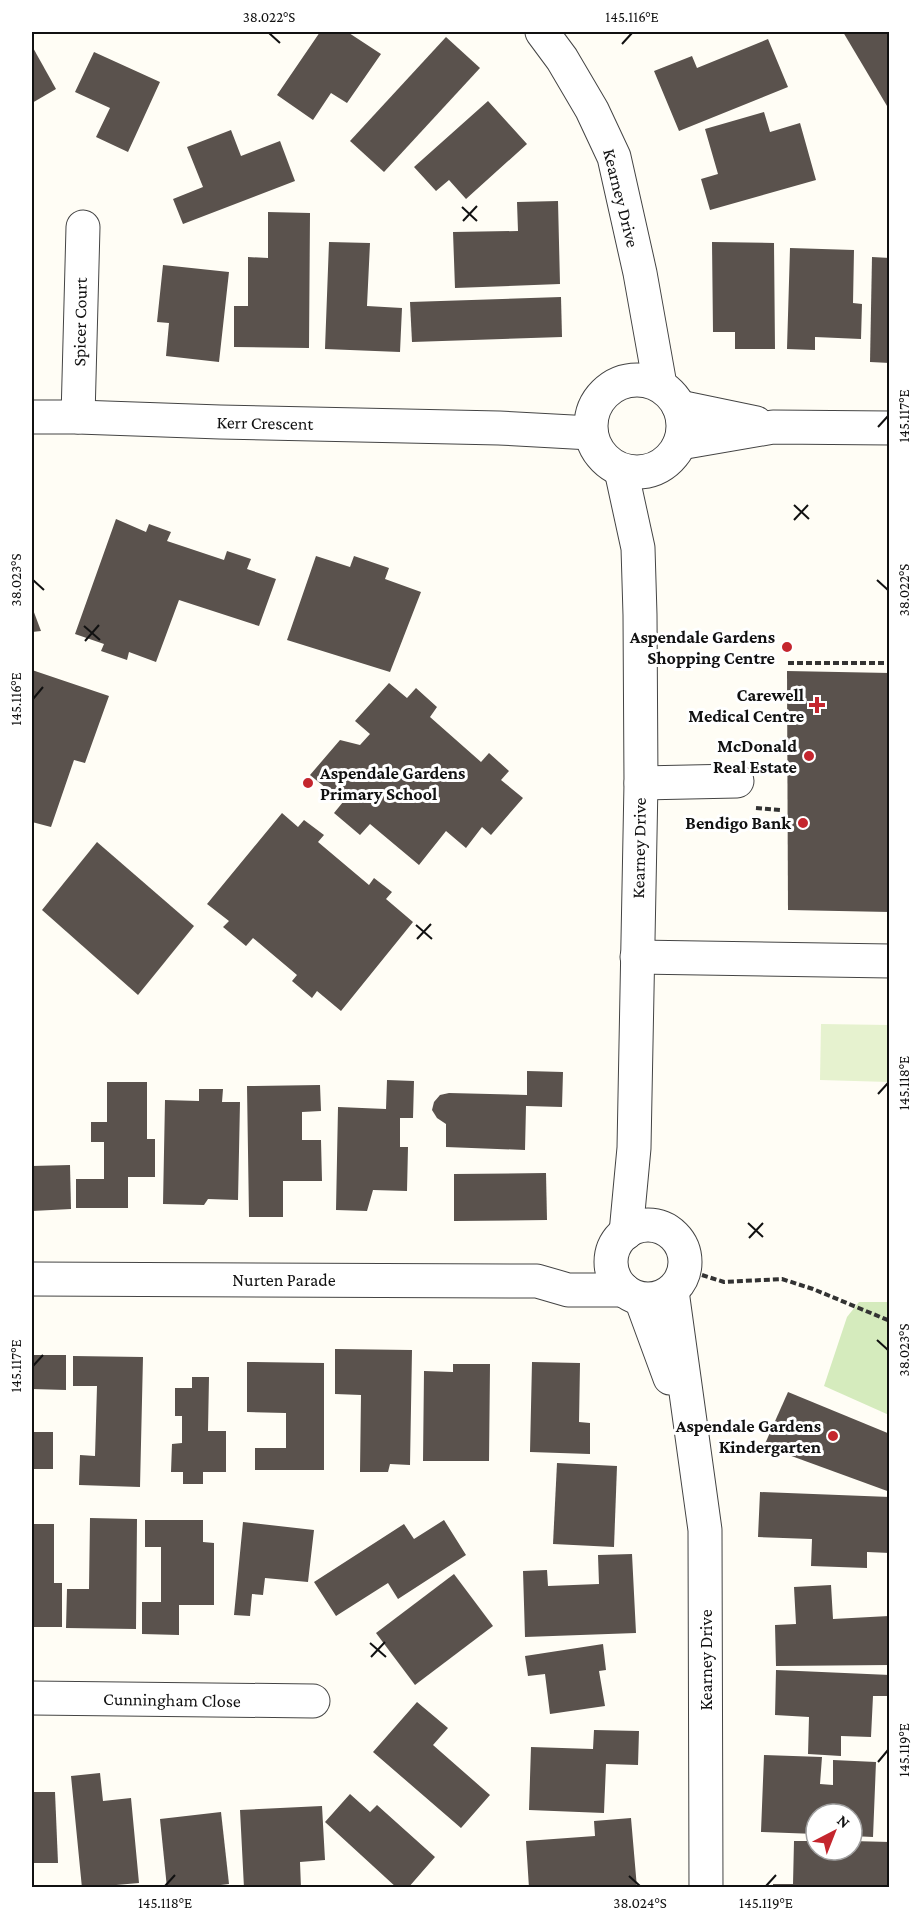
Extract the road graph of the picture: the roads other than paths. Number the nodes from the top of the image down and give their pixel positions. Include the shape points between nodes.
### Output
1 (542, 32) edge
2 (83, 227) dead end
3 (656, 391) junction
4 (32, 417) edge
5 (78, 417) junction
6 (593, 419) junction
7 (773, 427) junction
8 (890, 428) edge
9 (680, 443) junction
10 (654, 469) junction
11 (621, 470) junction
12 (638, 548) junction
13 (737, 781) dead end
14 (641, 783) junction
15 (637, 957) junction
16 (890, 961) edge
17 (634, 1148) junction
18 (660, 1227) junction
19 (618, 1246) junction
20 (32, 1279) edge
21 (678, 1280) junction
22 (537, 1281) junction
23 (632, 1294) junction
24 (691, 1433) junction
25 (32, 1698) edge
26 (313, 1701) dead end
27 (706, 1887) edge

1 - 3 street, Kearney Drive via 592,110 614,157 640,273
2 - 5 street, Spicer Court
3 - 6 street via 616,384 604,393
3 - 7 street
3 - 9 street via 682,419
4 - 5 street, Kerr Crescent
5 - 6 street, Kerr Crescent via 499,428
6 - 11 street via 601,455
7 - 8 street
7 - 9 street
9 - 10 street via 669,459
10 - 11 street
10 - 12 street, Kearney Drive
11 - 12 street, Kearney Drive
12 - 14 street, Kearney Drive
13 - 14 street
14 - 15 street, Kearney Drive
15 - 16 street
15 - 17 street, Kearney Drive
17 - 18 street, Kearney Drive
17 - 19 street, Kearney Drive
18 - 19 street via 636,1227
18 - 21 street via 670,1232 682,1249 685,1259
19 - 22 street, Nurten Parade
19 - 23 street via 612,1270 616,1281
20 - 22 street, Nurten Parade
21 - 23 street via 662,1297
21 - 24 street, Kearney Drive
22 - 23 street, Nurten Parade via 568,1290
23 - 24 street, Kearney Drive
24 - 27 street, Kearney Drive via 705,1530
25 - 26 street, Cunningham Close

